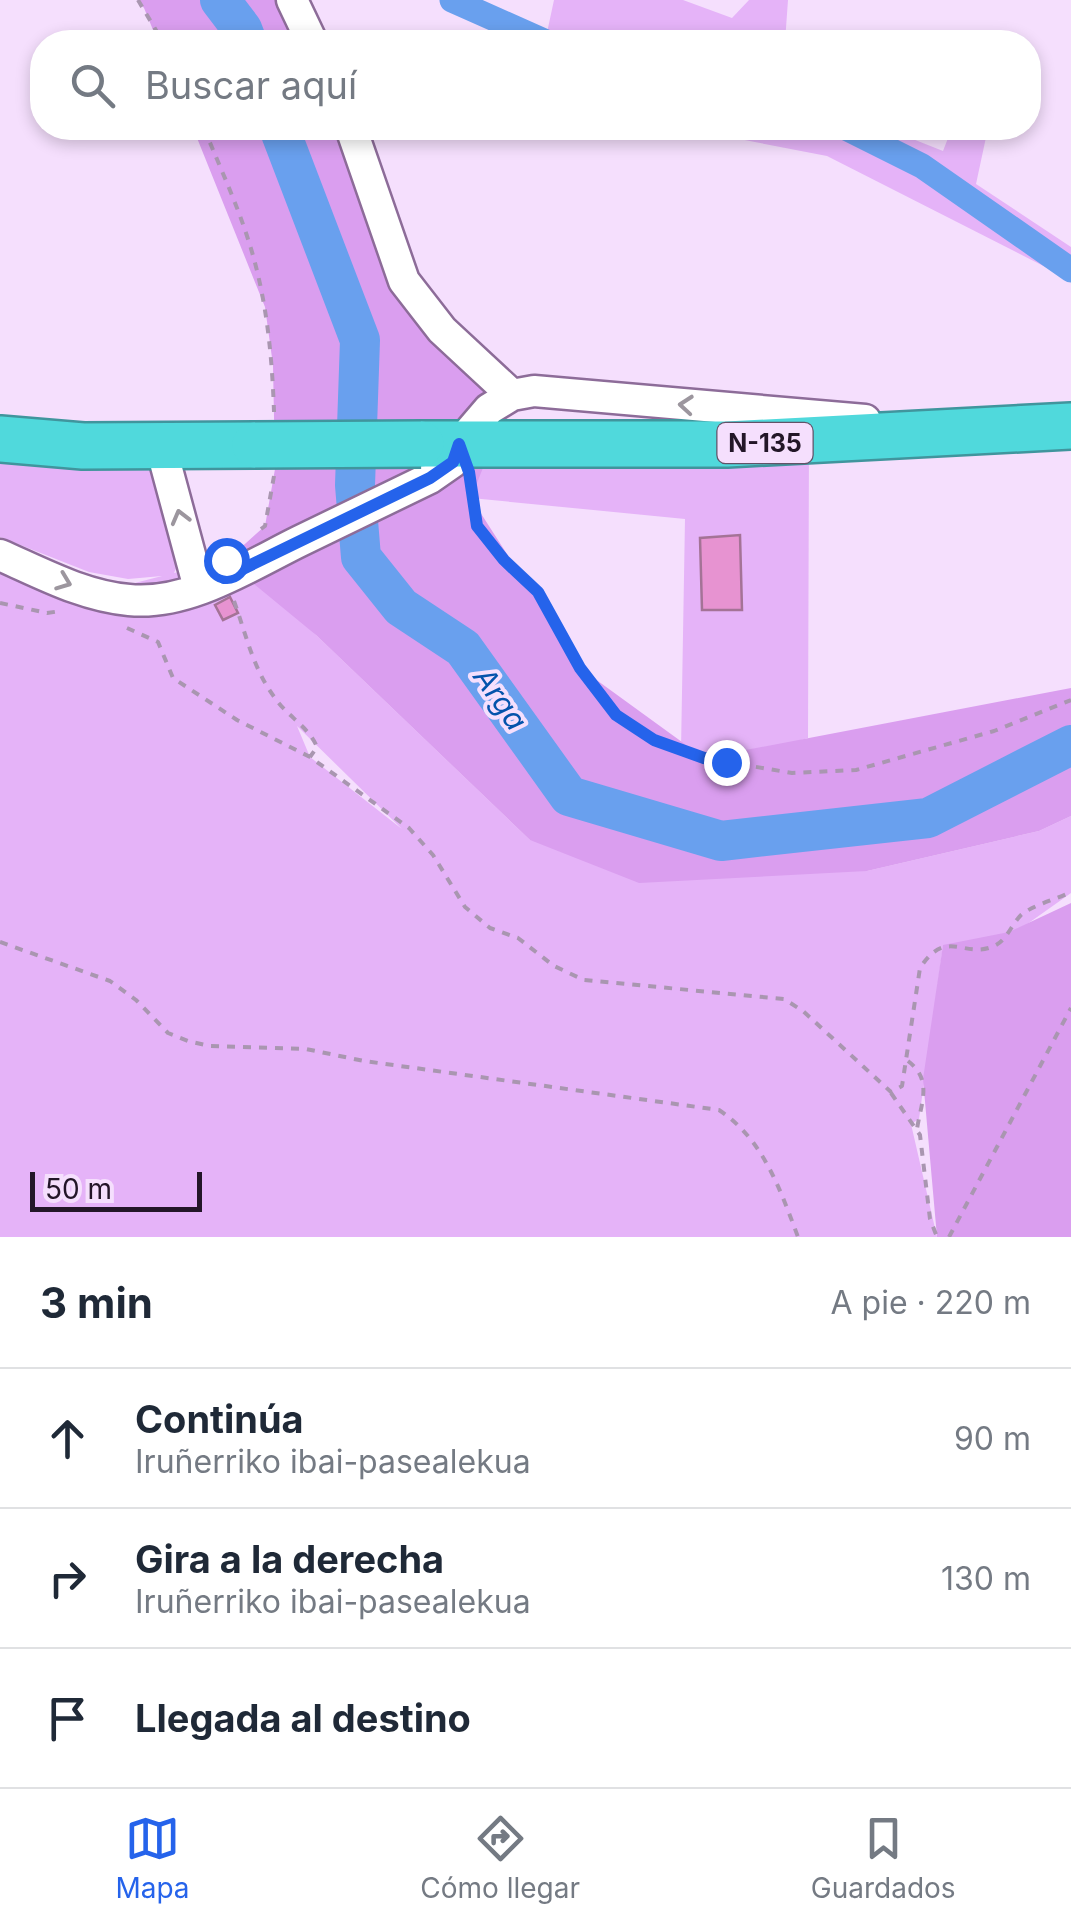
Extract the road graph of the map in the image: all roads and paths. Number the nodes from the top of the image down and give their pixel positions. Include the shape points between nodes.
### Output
1 (138, 0) edge
2 (292, 0) edge
3 (156, 30) edge
4 (306, 30) edge
5 (209, 140) edge
6 (355, 140) edge
7 (512, 395) junction
8 (1071, 426) edge
9 (992, 432) junction
10 (0, 439) edge
11 (268, 444) junction
12 (161, 447) junction
13 (437, 456) junction
14 (252, 538) dead end
15 (0, 554) edge
16 (212, 583) junction
17 (131, 600) junction
18 (1071, 700) edge
19 (310, 756) junction
20 (1071, 892) edge
21 (0, 942) edge
22 (1071, 1008) edge
23 (907, 1060) junction
24 (891, 1092) junction
25 (917, 1129) junction
26 (798, 1237) edge
27 (937, 1237) edge
28 (949, 1237) edge

1 - 3 path
2 - 4 lane
5 - 11 path via 247,236 265,307 272,365
6 - 7 lane via 404,282 442,330
9 -> 7 lane via 575,392
7 - 13 lane
8 - 9 highway, N-135
9 - 13 highway, N-135
10 - 12 highway, N-135
11 - 12 highway, N-135
11 - 13 highway, N-135, bridge
11 - 14 path via 265,526
16 -> 12 lane
13 - 16 lane
13 - 18 path via 469,472 477,526 538,592 580,668 616,715 654,740 704,758 792,773 856,770 994,731
15 -> 17 lane via 62,583
16 - 17 lane via 164,599
16 - 19 path via 262,680 313,736
17 - 19 path via 121,612 125,627 158,642 172,678
19 - 24 path via 422,840 465,906 490,928 518,938 554,966 584,980 784,999
20 - 23 path via 1028,910 998,944 930,952 920,968
21 - 26 path via 110,981 168,1033 188,1041 306,1050 719,1110 757,1147
22 - 28 path
23 - 24 path via 902,1086
23 - 25 path via 925,1091
24 - 25 path
25 - 27 path

